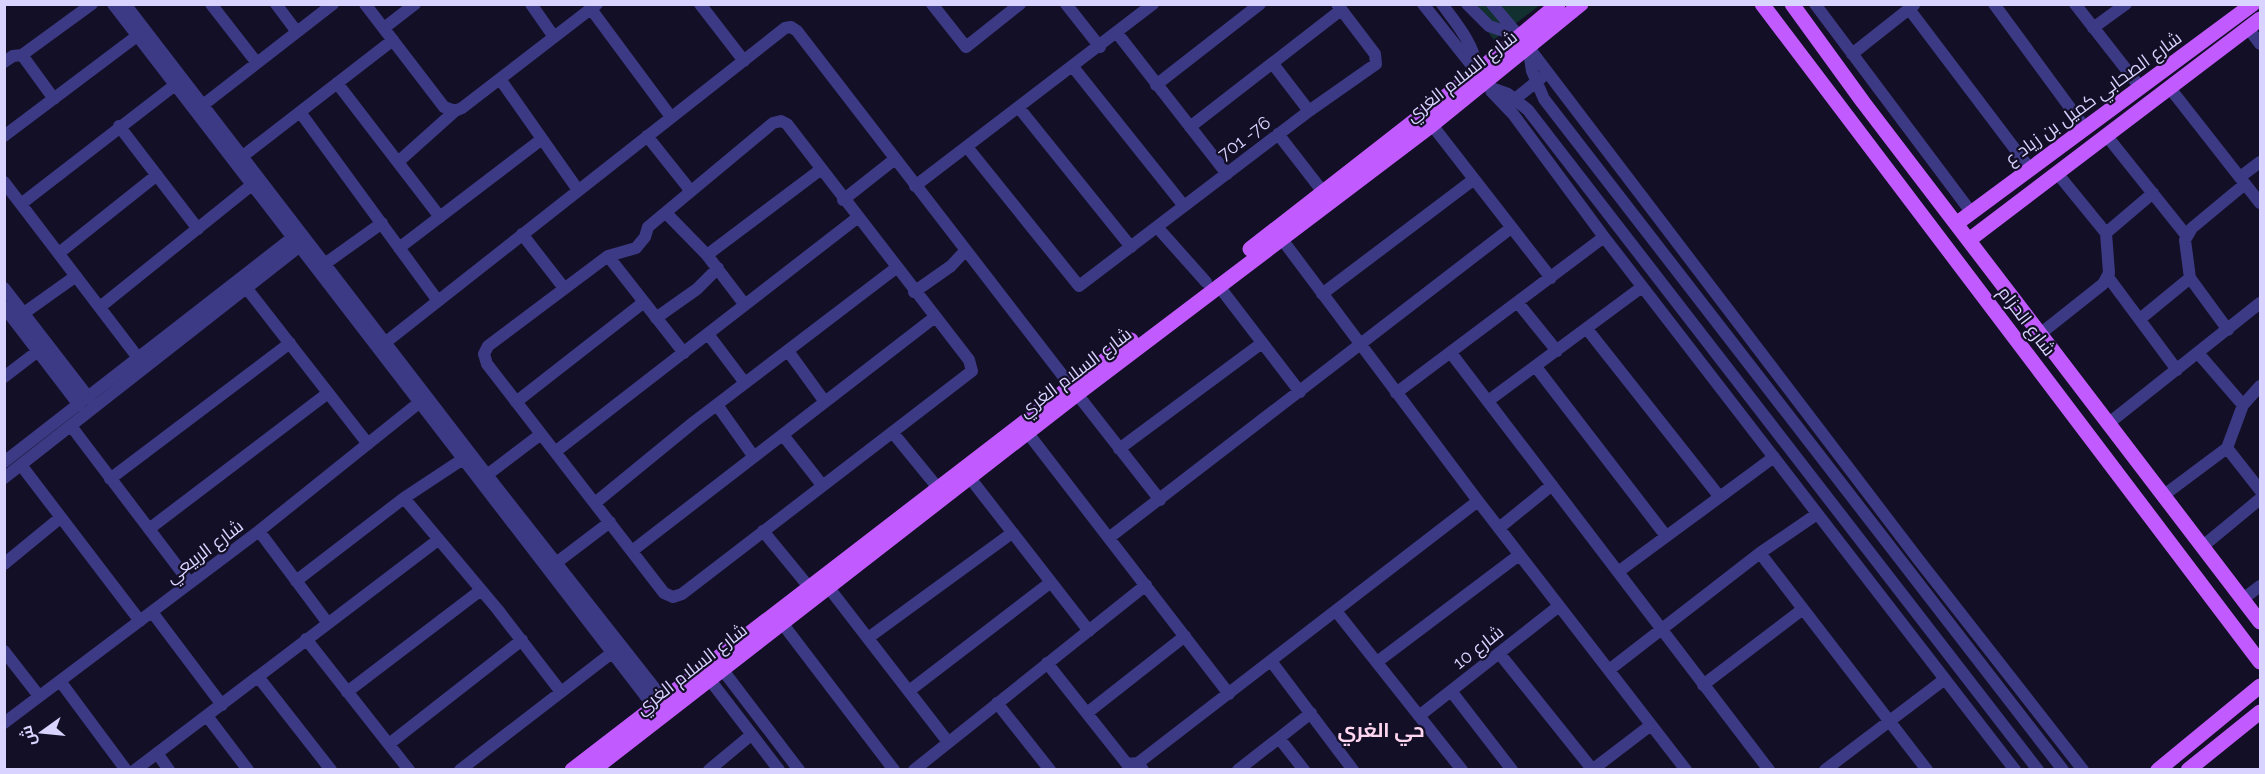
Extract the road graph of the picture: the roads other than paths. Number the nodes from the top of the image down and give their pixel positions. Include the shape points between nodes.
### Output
1 (92, 4) edge
2 (113, 4) edge
3 (125, 4) edge
4 (211, 4) edge
5 (276, 4) edge
6 (333, 4) edge
7 (365, 4) edge
8 (415, 4) edge
9 (531, 4) edge
10 (700, 4) edge
11 (932, 4) edge
12 (1066, 4) edge
13 (1154, 4) edge
14 (1260, 4) edge
15 (1423, 4) edge
16 (1442, 4) edge
17 (1467, 4) edge
18 (1492, 4) edge
19 (1558, 4) edge
20 (1581, 4) edge
21 (1762, 4) edge
22 (1792, 4) edge
23 (1815, 4) edge
24 (1994, 4) edge
25 (2075, 4) edge
26 (2126, 4) edge
27 (2253, 4) edge
28 (1017, 6) edge
29 (594, 7) edge
30 (1339, 7) edge
31 (1912, 7) edge
32 (2260, 19) edge
33 (384, 28) junction
34 (2093, 28) junction
35 (2238, 29) junction
36 (297, 32) junction
37 (1117, 33) junction
38 (137, 36) junction
39 (554, 37) junction
40 (393, 40) junction
41 (1524, 42) junction
42 (2203, 42) junction
43 (2260, 44) edge
44 (1100, 47) junction
45 (1852, 54) junction
46 (2213, 54) junction
47 (22, 55) junction
48 (744, 61) junction
49 (4, 62) edge
50 (257, 63) junction
51 (1273, 64) junction
52 (1073, 67) junction
53 (1546, 74) junction
54 (1480, 78) junction
55 (500, 79) junction
56 (1536, 82) junction
57 (337, 83) junction
58 (175, 85) junction
59 (1156, 85) junction
60 (2140, 87) junction
61 (2169, 87) junction
62 (54, 99) junction
63 (1511, 102) junction
64 (203, 105) junction
65 (1019, 108) junction
66 (455, 111) junction
67 (1309, 111) junction
68 (300, 112) junction
69 (671, 117) junction
70 (1432, 125) junction
71 (119, 126) junction
72 (1190, 127) junction
73 (2085, 128) junction
74 (1858, 130) junction
75 (1278, 134) junction
76 (2106, 135) junction
77 (4, 136) edge
78 (647, 136) junction
79 (542, 139) junction
80 (1893, 141) junction
81 (967, 147) junction
82 (243, 156) junction
83 (894, 159) junction
84 (398, 162) junction
85 (2260, 162) edge
86 (2030, 169) junction
87 (820, 170) junction
88 (2057, 173) junction
89 (1227, 174) junction
90 (157, 175) junction
91 (1473, 180) junction
92 (2242, 181) junction
93 (4, 182) edge
94 (1346, 182) junction
95 (253, 184) junction
96 (915, 186) junction
97 (578, 190) junction
98 (690, 190) junction
99 (1323, 192) junction
100 (2152, 193) junction
101 (843, 200) junction
102 (2260, 203) edge
103 (21, 204) junction
104 (1184, 207) junction
105 (666, 213) junction
106 (1971, 213) junction
107 (440, 217) junction
108 (857, 218) junction
109 (382, 223) junction
110 (1956, 224) junction
111 (1157, 226) junction
112 (1511, 228) junction
113 (198, 229) junction
114 (2106, 233) junction
115 (522, 234) junction
116 (2187, 235) junction
117 (1604, 237) junction
118 (1281, 238) junction
119 (1969, 240) junction
120 (296, 242) junction
121 (1131, 247) junction
122 (399, 248) junction
123 (965, 251) junction
124 (59, 253) junction
125 (707, 255) junction
126 (608, 256) junction
127 (326, 263) junction
128 (718, 268) junction
129 (896, 268) junction
130 (75, 276) junction
131 (2108, 277) junction
132 (1551, 278) junction
133 (2190, 278) junction
134 (1705, 279) junction
135 (1212, 284) junction
136 (1642, 287) junction
137 (4, 288) edge
138 (564, 288) junction
139 (1692, 289) junction
140 (248, 290) junction
141 (914, 292) junction
142 (1322, 294) junction
143 (438, 301) junction
144 (1676, 301) junction
145 (644, 302) junction
146 (1518, 303) junction
147 (2260, 303) edge
148 (745, 305) junction
149 (4, 307) edge
150 (100, 307) junction
151 (1662, 312) junction
152 (24, 313) junction
153 (935, 317) junction
154 (656, 318) junction
155 (2140, 319) junction
156 (1587, 329) junction
157 (2228, 330) junction
158 (708, 334) junction
159 (2040, 334) junction
160 (386, 342) junction
161 (290, 343) junction
162 (1262, 343) junction
163 (1360, 345) junction
164 (38, 351) junction
165 (788, 351) junction
166 (1557, 351) junction
167 (684, 352) junction
168 (1451, 353) junction
169 (2198, 353) junction
170 (139, 359) junction
171 (1536, 367) junction
172 (2177, 370) junction
173 (404, 373) junction
174 (4, 377) edge
175 (745, 383) junction
176 (2260, 386) edge
177 (1073, 389) junction
178 (1300, 392) junction
179 (328, 393) junction
180 (1396, 393) junction
181 (84, 401) junction
182 (1488, 401) junction
183 (420, 402) junction
184 (516, 402) junction
185 (825, 402) junction
186 (1780, 404) junction
187 (717, 405) junction
188 (2243, 405) junction
189 (1763, 414) junction
190 (2109, 423) junction
191 (71, 426) junction
192 (1800, 429) junction
193 (1027, 432) junction
194 (893, 433) junction
195 (541, 434) junction
196 (783, 435) junction
197 (1784, 441) junction
198 (368, 444) junction
199 (2227, 448) junction
200 (1119, 449) junction
201 (555, 452) junction
202 (2132, 453) junction
203 (754, 457) junction
204 (1774, 457) junction
205 (463, 459) junction
206 (4, 462) edge
207 (21, 465) junction
208 (2113, 466) junction
209 (487, 475) junction
210 (4, 478) edge
211 (970, 478) junction
212 (110, 479) junction
213 (822, 485) junction
214 (1552, 485) junction
215 (938, 488) junction
216 (2159, 489) junction
217 (2260, 490) edge
218 (1719, 496) junction
219 (404, 498) junction
220 (2137, 498) junction
221 (1160, 500) junction
222 (2260, 500) edge
223 (1478, 501) junction
224 (595, 503) junction
225 (1817, 514) junction
226 (60, 518) junction
227 (610, 522) junction
228 (1499, 528) junction
229 (149, 529) junction
230 (259, 531) junction
231 (763, 531) junction
232 (891, 532) junction
233 (1012, 533) junction
234 (1666, 536) junction
235 (1110, 537) junction
236 (438, 540) junction
237 (2203, 546) junction
238 (632, 551) junction
239 (1760, 553) junction
240 (1519, 555) junction
241 (1918, 558) junction
242 (556, 563) junction
243 (4, 564) edge
244 (1907, 568) junction
245 (1618, 572) junction
246 (296, 581) junction
247 (1051, 582) junction
248 (190, 584) junction
249 (1146, 585) junction
250 (2260, 586) edge
251 (809, 587) junction
252 (829, 588) junction
253 (481, 590) junction
254 (2243, 599) junction
255 (1908, 602) junction
256 (1559, 606) junction
257 (1803, 609) junction
258 (1336, 610) junction
259 (152, 612) junction
260 (1893, 612) junction
261 (140, 621) junction
262 (327, 622) junction
263 (2260, 622) edge
264 (782, 623) junction
265 (1661, 630) junction
266 (1089, 631) junction
267 (1185, 636) junction
268 (868, 638) junction
269 (306, 639) junction
270 (522, 640) junction
271 (4, 651) edge
272 (613, 652) junction
273 (1499, 653) junction
274 (1271, 661) junction
275 (2260, 662) edge
276 (1047, 663) junction
277 (1377, 663) junction
278 (722, 669) junction
279 (1609, 670) junction
280 (259, 678) junction
281 (1945, 679) junction
282 (710, 680) junction
283 (60, 681) junction
284 (1703, 685) junction
285 (1451, 690) junction
286 (909, 691) junction
287 (347, 692) junction
288 (561, 692) junction
289 (1229, 694) junction
290 (39, 696) junction
291 (2257, 696) edge
292 (2029, 700) junction
293 (659, 703) junction
294 (997, 703) junction
295 (222, 705) junction
296 (2017, 710) junction
297 (2260, 712) edge
298 (1087, 713) junction
299 (1311, 713) junction
300 (207, 716) junction
301 (1419, 716) junction
302 (1889, 720) junction
303 (2001, 722) junction
304 (4, 723) edge
305 (1651, 725) junction
306 (1987, 734) junction
307 (751, 735) junction
308 (1279, 738) junction
309 (948, 742) junction
310 (389, 744) junction
311 (157, 753) junction
312 (1140, 766) edge
313 (599, 768) edge
314 (1926, 769) edge
315 (126, 770) edge
316 (135, 770) edge
317 (169, 770) edge
318 (249, 770) edge
319 (331, 770) edge
320 (409, 770) edge
321 (460, 770) edge
322 (572, 770) edge
323 (709, 770) edge
324 (779, 770) edge
325 (799, 770) edge
326 (894, 770) edge
327 (914, 770) edge
328 (1050, 770) edge
329 (1238, 770) edge
330 (1304, 770) edge
331 (1353, 770) edge
332 (1462, 770) edge
333 (1512, 770) edge
334 (1592, 770) edge
335 (1686, 770) edge
336 (1769, 770) edge
337 (1825, 770) edge
338 (2015, 770) edge
339 (2038, 770) edge
340 (2063, 770) edge
341 (2084, 770) edge
342 (2158, 770) edge
343 (2188, 770) edge

1 - 47 street
2 - 38 street
3 - 64 street
4 - 50 street
5 - 36 street
6 - 36 street
7 - 33 street
8 - 33 street
9 - 39 street
10 - 48 street
11 - 28 street via 966,47
12 - 44 street
13 - 37 street
14 - 59 street
15 - 54 street
16 - 54 street via 1473,52
17 - 41 street via 1489,26
18 - 41 street
19 - 41 main road, شارع السلام الغري
20 - 41 main road, شارع السلام الغري
21 - 74 main road, شارع الحزام
22 - 80 main road, شارع الحزام
23 - 45 street
24 - 73 street
25 - 34 street
26 - 34 street
27 - 35 main road, شارع الصحابي كميل بن زياد ع
29 - 39 street
29 - 69 street
30 - 51 street
30 - 67 street, 701 -76 via 1377,58 1376,64
31 - 45 street
31 - 86 street
32 - 35 main road, شارع الصحابي كميل بن زياد ع
33 - 40 street
34 - 60 street
35 - 42 main road, شارع الصحابي كميل بن زياد ع
35 - 43 street
35 - 46 main road, شارع الصحابي كميل بن زياد ع
36 - 50 street
37 - 44 street
37 - 59 street
38 - 58 street
38 - 62 street
39 - 55 street
40 - 57 street
40 - 66 street via 444,107
41 - 53 street
41 - 54 main road, شارع السلام الغري
41 - 56 street
42 - 46 main road via 2211,45
42 - 60 main road, شارع الصحابي كميل بن زياد ع
44 - 52 street
45 - 106 street
46 - 61 main road, شارع الصحابي كميل بن زياد ع
47 - 49 street
47 - 62 street
48 - 69 street
48 - 83 street via 790,27
50 - 64 street
51 - 67 street
51 - 72 street
52 - 65 street
52 - 104 street
53 - 56 street
53 - 134 street
54 - 63 street
54 - 70 main road, شارع السلام الغري
54 - 94 main road, شارع السلام الغري
55 - 66 street
55 - 79 street
56 - 63 street
56 - 139 street via 1544,99
57 - 68 street
57 - 84 street
58 - 71 street
58 - 95 street
59 - 72 street
60 - 73 main road, شارع الصحابي كميل بن زياد ع
61 - 76 main road, شارع الصحابي كميل بن زياد ع
61 - 92 street
62 - 77 street
63 - 117 street
63 - 144 street via 1528,110
64 - 82 street
65 - 81 street
65 - 121 street
66 - 84 street
67 - 75 street, 701 -76
68 - 82 street
68 - 109 street
69 - 78 street
70 - 91 street
70 - 94 main road, شارع السلام الغري
71 - 90 street
71 - 103 street
72 - 89 street
73 - 86 main road, شارع الصحابي كميل بن زياد ع
74 - 80 main road via 1856,117 1866,114 1877,130
74 - 208 main road, شارع الحزام
75 - 89 street, 701 -76
75 - 99 street
76 - 88 main road, شارع الصحابي كميل بن زياد ع
76 - 100 street
78 - 97 street
78 - 98 street
79 - 97 street
79 - 107 street
80 - 110 main road, شارع الحزام
81 - 96 street
81 - 121 street, 701 -76 via 1079,286
82 - 127 street
83 - 96 street
83 - 101 street
84 - 107 street
85 - 92 street
86 - 106 main road, شارع الصحابي كميل بن زياد ع
87 - 98 street via 781,121 773,123
87 - 101 street
87 - 125 street
88 - 114 street
88 - 119 main road, شارع الصحابي كميل بن زياد ع
89 - 104 street, 701 -76
90 - 113 street
90 - 124 street
91 - 112 street
91 - 142 street
92 - 102 street
92 - 116 street
93 - 103 street
94 - 99 main road, شارع السلام الغري
94 - 118 main road, شارع السلام الغري
95 - 113 street
95 - 120 street
96 - 123 street
97 - 115 street
98 - 105 street
99 - 135 main road, شارع السلام الغري
100 - 114 street
100 - 116 street
101 - 108 street
103 - 124 street
104 - 111 street, 701 -76
105 - 125 street
105 - 126 street via 648,227 636,248
106 - 110 main road, شارع الصحابي كميل بن زياد ع
107 - 122 street
108 - 129 street
108 - 148 street
109 - 122 street
109 - 127 street
110 - 119 main road, شارع الحزام
111 - 121 street, 701 -76
111 - 135 street
112 - 132 street
112 - 163 street
113 - 150 street
114 - 131 street
115 - 138 street
115 - 143 street
116 - 133 street
117 - 132 street
117 - 136 street
118 - 135 main road, شارع السلام الغري
118 - 142 street
119 - 159 main road, شارع الحزام
120 - 140 street
120 - 170 street
120 - 173 street
122 - 143 street
123 - 141 street
123 - 177 street
124 - 130 street
125 - 128 street
126 - 138 street
126 - 145 street
127 - 160 street
128 - 148 street
128 - 154 street
129 - 141 street
129 - 165 street
130 - 150 street
130 - 152 street
131 - 155 street
131 - 159 street
132 - 146 street
133 - 155 street
133 - 157 street
134 - 139 street
134 - 241 street
135 - 162 street
135 - 177 main road, شارع السلام الغري
136 - 151 street
136 - 156 street
137 - 152 street
138 - 184 street via 488,346 484,354 487,364
139 - 186 street
140 - 161 street
140 - 191 street
141 - 153 street
142 - 163 street
143 - 160 street
144 - 151 street
144 - 189 street
145 - 154 street
145 - 184 street
146 - 166 street
146 - 168 street
147 - 157 street
148 - 158 street
149 - 164 street
150 - 170 street
151 - 204 street
152 - 181 street
153 - 185 street
153 - 194 street via 969,360 972,371
154 - 167 street
155 - 172 street
156 - 166 street
156 - 218 street
157 - 169 street
158 - 167 street
158 - 175 street
159 - 190 main road, شارع الحزام
160 - 173 street
161 - 179 street
161 - 212 street
162 - 178 street
162 - 200 street
163 - 178 street
163 - 180 street
164 - 174 street
164 - 181 street
165 - 175 street
165 - 185 street
166 - 171 street
167 - 201 street
168 - 180 street
168 - 182 street
169 - 172 street
169 - 188 street
170 - 181 street
171 - 182 street
171 - 234 street
172 - 190 street
173 - 183 street
173 - 209 street
175 - 187 street
176 - 188 street
177 - 193 main road, شارع السلام الغري
177 - 200 street
177 - 215 main road, شارع السلام الغري
178 - 221 street
179 - 198 street
179 - 229 street
180 - 223 street
181 - 206 street
182 - 214 street
183 - 198 street, شارع الربيعي
183 - 205 street
184 - 195 street
185 - 196 street
186 - 189 street via 1776,414
186 - 192 street
187 - 203 street
187 - 224 street
188 - 199 street
189 - 197 street
190 - 202 main road, شارع الحزام
191 - 207 street
191 - 212 street
192 - 197 street via 1787,429
192 - 244 street
193 - 211 main road, شارع السلام الغري
193 - 235 street
194 - 213 street
194 - 215 street
195 - 201 street
195 - 209 street
196 - 203 street
196 - 213 street
197 - 255 street
198 - 230 street, شارع الربيعي
199 - 216 street
199 - 217 street
200 - 221 street
201 - 224 street
202 - 208 main road via 2129,467
202 - 216 main road, شارع الحزام
203 - 238 street
204 - 218 street
204 - 225 street
205 - 219 street
205 - 272 street
207 - 210 street
207 - 226 street
208 - 220 main road, شارع الحزام
209 - 242 street
211 - 232 main road, شارع السلام الغري
211 - 233 street
212 - 229 street
213 - 231 street
214 - 228 street
214 - 245 street
215 - 232 main road, شارع السلام الغري
216 - 220 main road via 2145,481 2137,484
216 - 237 main road, شارع الحزام
218 - 234 street
219 - 236 street
219 - 246 street
220 - 275 main road, شارع الحزام
221 - 235 street
222 - 237 street
223 - 228 street
223 - 258 street
224 - 227 street
225 - 239 street
225 - 260 street
226 - 243 street
226 - 261 street
227 - 238 street
227 - 242 street
228 - 240 street
229 - 248 street
230 - 246 street
230 - 248 street, شارع الربيعي
231 - 238 street via 673,597 664,593
231 - 251 street
232 - 251 main road, شارع السلام الغري
232 - 252 main road, شارع السلام الغري
233 - 247 street
233 - 268 street
234 - 245 street
235 - 249 street
236 - 253 street
236 - 262 street
237 - 254 main road, شارع الحزام
239 - 257 street
239 - 265 street
240 - 256 street
240 - 277 street
241 - 244 street
241 - 292 street
242 - 293 street
244 - 296 street
245 - 265 street
246 - 262 street
247 - 266 street
247 - 286 street
248 - 259 street, شارع الربيعي
249 - 266 street
249 - 267 street
250 - 254 street
251 - 293 main road, شارع السلام الغري
252 - 264 main road, شارع السلام الغري
252 - 268 street
253 - 270 street
253 - 287 street
254 - 263 main road, شارع الحزام
255 - 260 street
255 - 303 street
256 - 273 street, شارع 10
256 - 279 street
257 - 284 street
257 - 302 street
258 - 274 street
258 - 277 street
259 - 261 street, شارع الربيعي
259 - 295 street
260 - 281 street
261 - 283 street, شارع الربيعي
262 - 269 street
264 - 278 main road, شارع السلام الغري
264 - 326 street
265 - 279 street
265 - 284 street
266 - 276 street
267 - 289 street
267 - 298 street
268 - 286 street
269 - 280 street
269 - 287 street
270 - 288 street
270 - 310 street
271 - 290 street
272 - 288 street
272 - 293 street
273 - 285 street, شارع 10
273 - 334 street
274 - 289 street
274 - 299 street
276 - 294 street
276 - 298 street
277 - 301 street
278 - 282 main road, شارع السلام الغري
278 - 325 street
279 - 305 street
280 - 295 street
280 - 319 street
281 - 302 street
281 - 306 street
282 - 307 street
282 - 313 main road, شارع السلام الغري
283 - 290 street, شارع الربيعي
283 - 315 street
284 - 336 street
285 - 301 street, شارع 10
285 - 333 street
286 - 309 street
287 - 310 street
288 - 321 street
289 - 312 street
290 - 304 street, شارع الربيعي
291 - 342 main road
292 - 296 street
292 - 341 street
293 - 322 main road, شارع السلام الغري
294 - 309 street
294 - 328 street
295 - 300 street
296 - 340 street
297 - 343 main road
298 - 312 street via 1127,764
299 - 308 street
299 - 331 street
300 - 311 street
300 - 318 street
301 - 332 street
302 - 314 street
302 - 337 street
303 - 306 street
303 - 339 street
305 - 334 street
305 - 335 street
306 - 338 street
307 - 323 street
307 - 324 street
308 - 329 street
308 - 330 street
309 - 327 street
310 - 320 street
311 - 316 street
311 - 317 street

